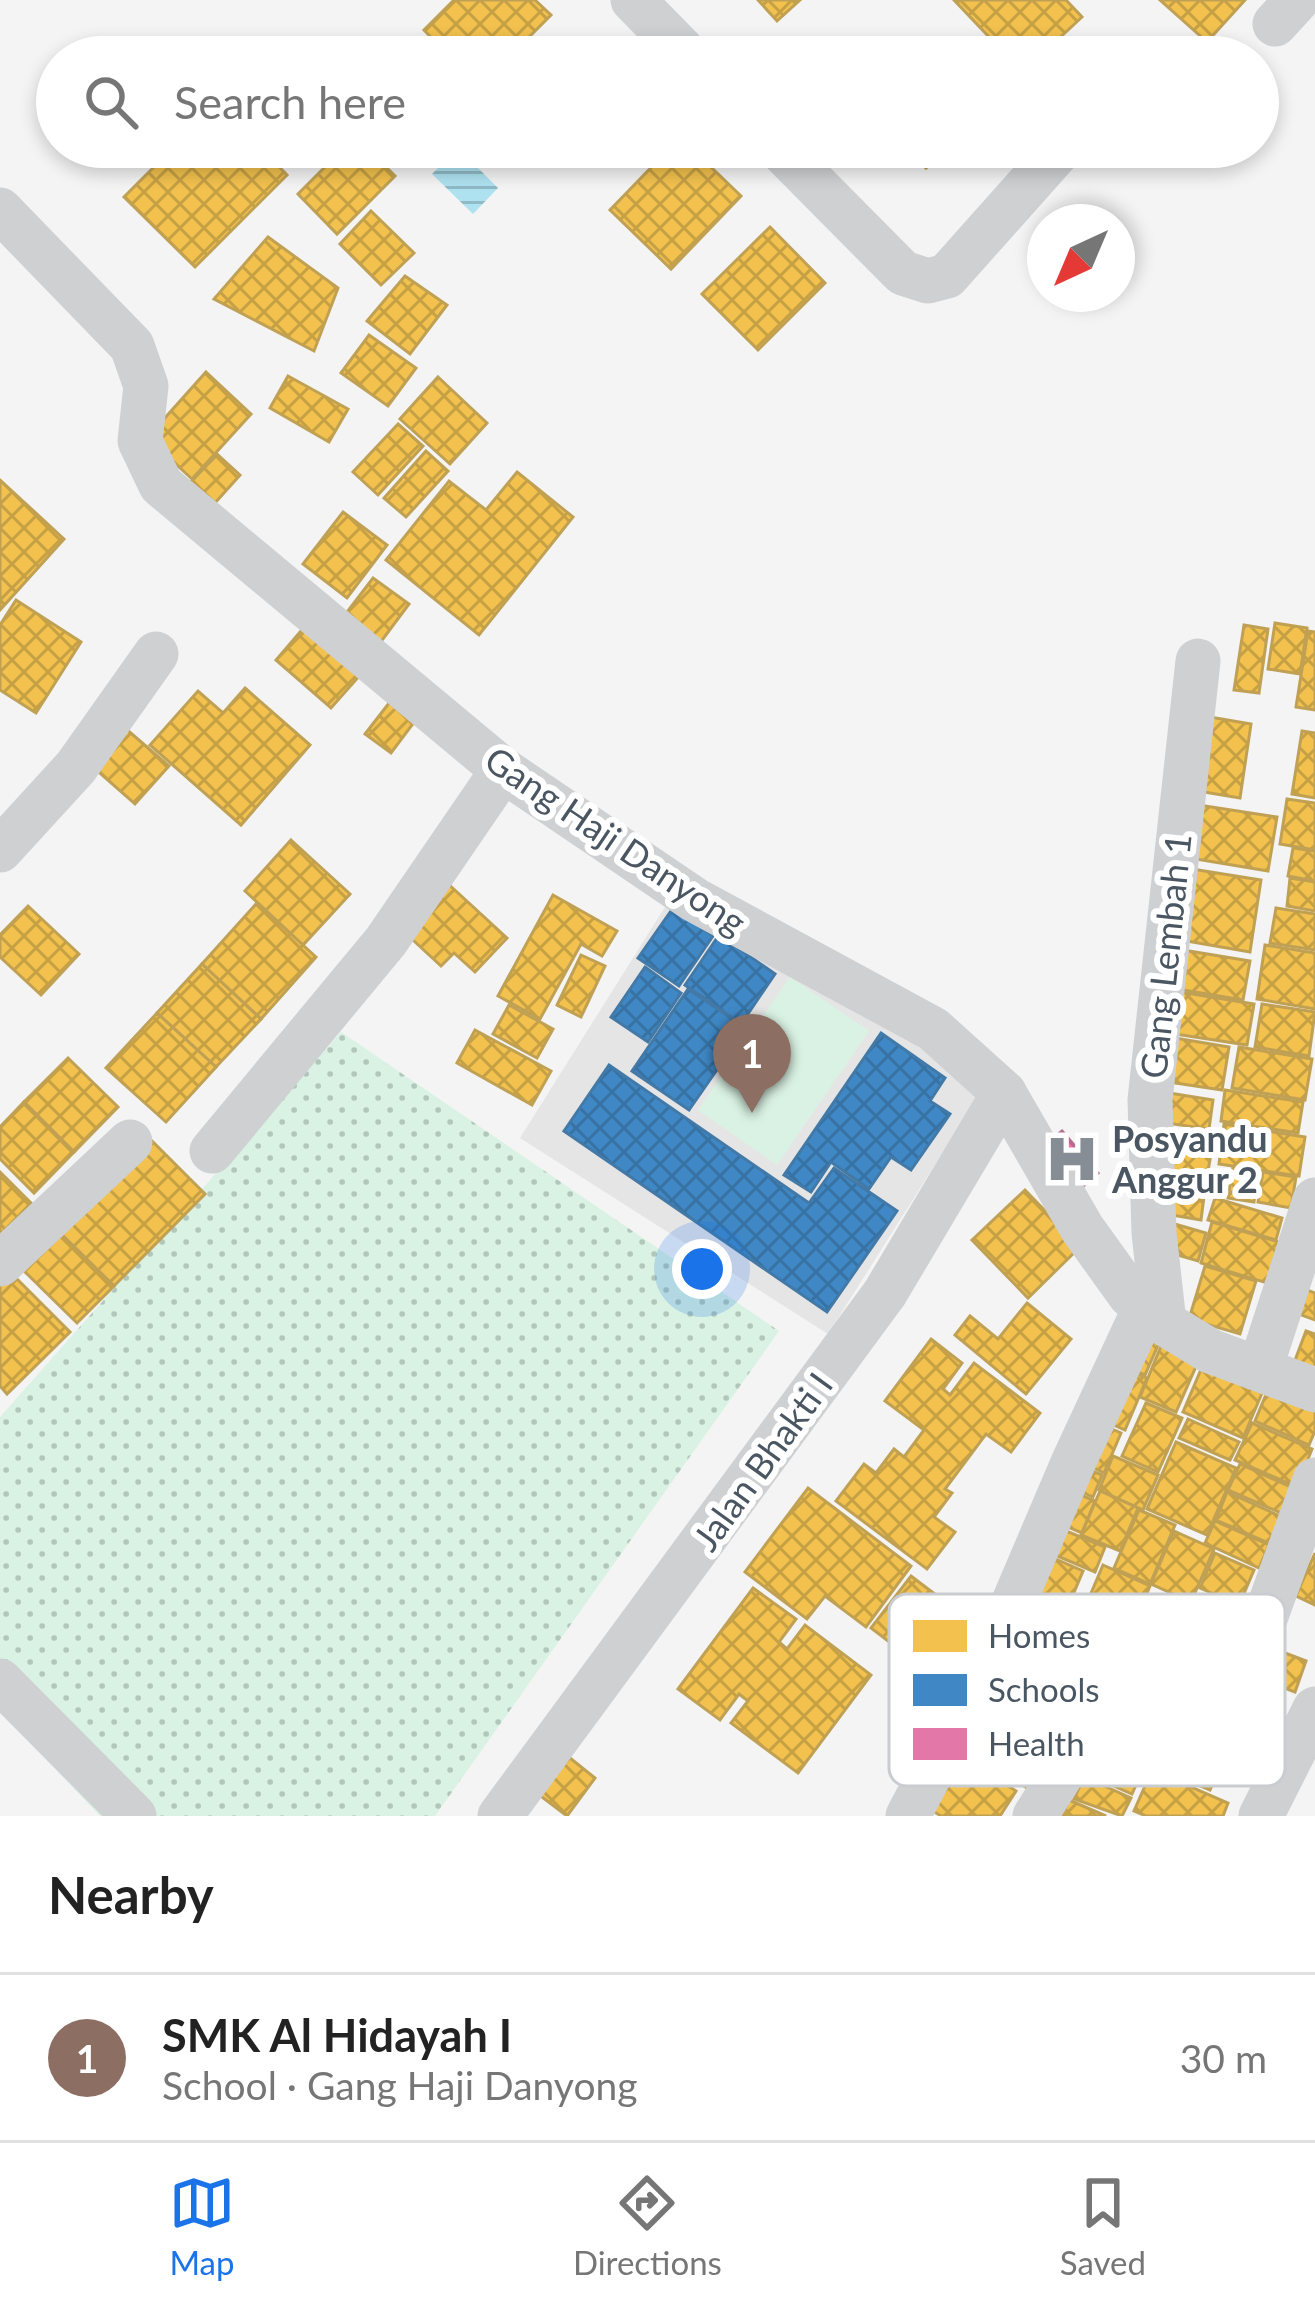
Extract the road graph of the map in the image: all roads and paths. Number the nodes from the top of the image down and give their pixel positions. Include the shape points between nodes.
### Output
1 (633, 0) edge
2 (668, 36) edge
3 (799, 168) edge
4 (1043, 168) edge
5 (0, 210) edge
6 (156, 654) dead end
7 (1198, 662) dead end
8 (503, 770) junction
9 (0, 850) edge
10 (1004, 1094) junction
11 (130, 1142) dead end
12 (212, 1151) dead end
13 (1315, 1200) edge
14 (0, 1264) edge
15 (1154, 1315) junction
16 (1260, 1369) junction
17 (1315, 1390) edge
18 (1315, 1480) edge
19 (1017, 1594) edge
20 (1274, 1594) edge
21 (0, 1681) edge
22 (1315, 1709) edge
23 (1285, 1768) edge
24 (924, 1786) edge
25 (1054, 1786) edge
26 (1276, 1786) edge
27 (134, 1816) edge
28 (500, 1816) edge
29 (908, 1816) edge
30 (1035, 1816) edge
31 (1261, 1816) edge

1 - 2 street
3 - 4 street via 903,273 928,281 947,276
5 - 8 street, Gang Haji Danyong via 132,346 146,386 140,441 161,484
6 - 9 street via 76,767
7 - 15 street, Gang Lembah 1 via 1150,1100
8 - 10 street, Gang Haji Danyong via 695,900 933,1029
8 - 12 street via 386,941
10 - 15 street, Gang Haji Danyong via 1107,1267
10 - 28 street, Jalan Bhakti I via 885,1293
11 - 14 street
13 - 16 street
15 - 16 street, Gang Haji Danyong via 1210,1352
15 - 19 street via 1073,1462
16 - 17 street, Gang Haji Danyong
18 - 20 street
21 - 27 street
22 - 23 street
24 - 29 street
25 - 30 street
26 - 31 street

